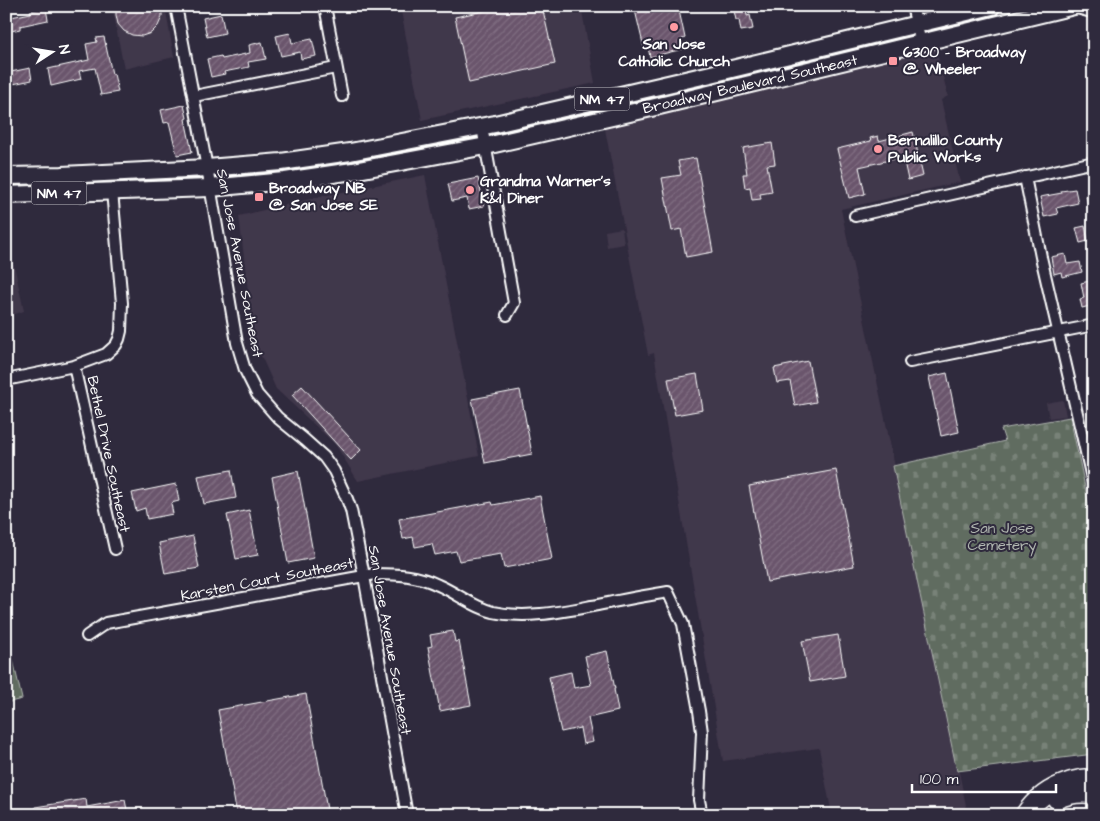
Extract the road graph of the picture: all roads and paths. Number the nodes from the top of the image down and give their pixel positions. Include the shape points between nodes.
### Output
1 (176, 6) edge
2 (325, 6) edge
3 (912, 6) edge
4 (992, 6) edge
5 (1074, 6) edge
6 (1079, 6) edge
7 (1094, 10) edge
8 (916, 24) junction
9 (921, 43) junction
10 (336, 68) junction
11 (194, 96) junction
12 (342, 96) dead end
13 (482, 126) junction
14 (486, 146) junction
15 (1094, 162) edge
16 (207, 168) junction
17 (7, 174) edge
18 (1025, 178) junction
19 (210, 188) junction
20 (112, 191) junction
21 (8, 195) edge
22 (855, 216) dead end
23 (507, 315) dead end
24 (1094, 325) edge
25 (1058, 333) junction
26 (910, 362) dead end
27 (74, 366) junction
28 (6, 380) edge
29 (1094, 487) edge
30 (115, 549) dead end
31 (364, 576) junction
32 (87, 636) dead end
33 (1093, 783) edge
34 (407, 815) edge
35 (702, 815) edge
36 (1025, 815) edge
37 (1036, 815) edge

1 - 11 street, San Jose Avenue Southeast
2 - 10 street
3 - 8 street
4 - 8 main road, Broadway Boulevard Southeast / NM 47
5 - 9 main road, Broadway Boulevard Southeast / NM 47
6 - 7 main road
8 - 9 street
8 - 13 main road, Broadway Boulevard Southeast / NM 47
9 - 14 main road, Broadway Boulevard Southeast / NM 47
10 - 11 street
10 - 12 street
11 - 16 street, San Jose Avenue Southeast
13 - 14 street
13 - 16 main road, Broadway Boulevard Southeast / NM 47 via 350,152
14 - 19 main road, Broadway Boulevard Southeast / NM 47 via 353,171
14 - 23 street via 514,303
15 - 18 street
16 - 17 main road, Broadway Boulevard Southeast / NM 47 via 62,175
16 - 19 street, San Jose Avenue Southeast
17 - 21 street
18 - 22 street
18 - 25 street
19 - 20 main road, Broadway Boulevard Southeast / NM 47
19 - 31 street, San Jose Avenue Southeast via 237,343 246,370 257,394 270,410 317,450 334,471 351,510
20 - 21 main road, Broadway Boulevard Southeast / NM 47
20 - 27 street via 122,303 121,331 111,350
24 - 25 street
25 - 26 street
25 - 29 street
27 - 28 street
27 - 30 street, Bethel Drive Southeast
31 - 32 street, Karsten Court Southeast via 106,624
31 - 34 street, San Jose Avenue Southeast
31 - 35 street, Karsten Court Southeast via 403,574 419,578 481,608 518,615 556,612 668,592 684,624 700,711 699,800
33 - 36 highway via 1081,779 1046,792
33 - 37 highway via 1079,792 1049,802

